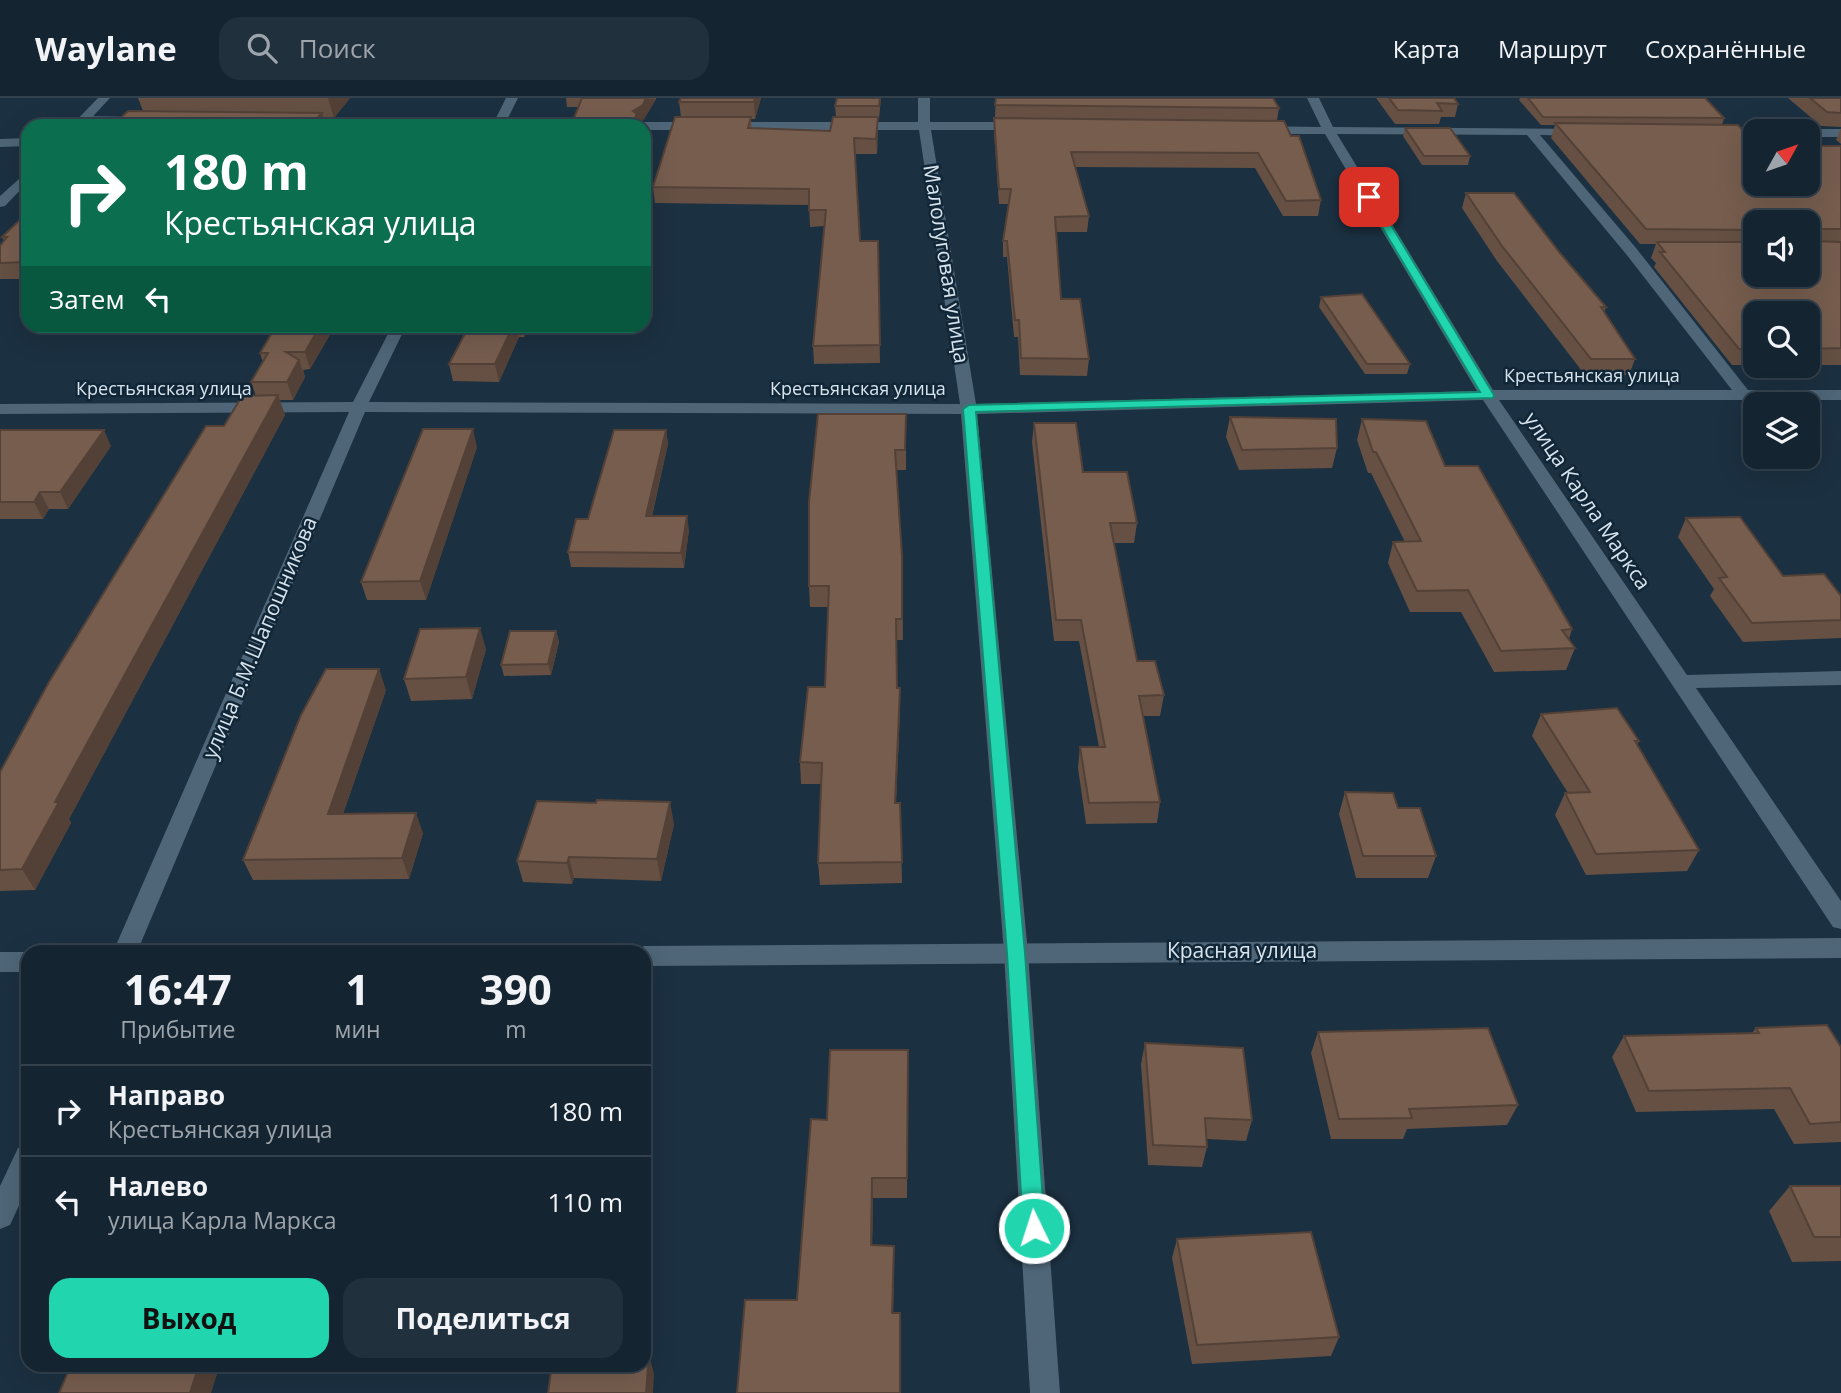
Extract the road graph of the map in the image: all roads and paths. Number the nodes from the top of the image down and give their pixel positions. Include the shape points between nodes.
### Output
1 (104, 98) edge
2 (512, 98) edge
3 (924, 98) edge
4 (1313, 98) edge
5 (84, 119) edge
6 (502, 119) edge
7 (925, 125) junction
8 (651, 126) edge
9 (1036, 126) edge
10 (1246, 129) edge
11 (1329, 131) junction
12 (1531, 132) junction
13 (1587, 132) edge
14 (1699, 132) edge
15 (1743, 132) edge
16 (1820, 133) edge
17 (1841, 133) edge
18 (21, 142) edge
19 (0, 143) edge
20 (21, 182) edge
21 (0, 203) edge
22 (396, 333) edge
23 (1743, 394) edge
24 (1488, 395) junction
25 (1743, 395) edge
26 (1820, 395) edge
27 (1841, 395) edge
28 (359, 407) junction
29 (0, 409) edge
30 (969, 409) junction
31 (1841, 678) edge
32 (1682, 682) junction
33 (1841, 920) edge
34 (128, 945) edge
35 (1841, 948) edge
36 (1016, 953) junction
37 (651, 956) edge
38 (0, 962) edge
39 (21, 962) edge
40 (21, 1172) edge
41 (0, 1216) edge
42 (1045, 1393) edge

1 - 5 street
2 - 6 street
3 - 7 street, Малолуговая улица
4 - 11 street, улица Карла Маркса
7 - 8 street
7 - 9 street
7 - 30 street, Малолуговая улица
10 - 11 street
11 - 12 street
11 - 24 street, улица Карла Маркса
12 - 13 street
12 - 23 street via 1638,251
14 - 15 street
16 - 17 street
18 - 19 street
20 - 21 street
22 - 28 street, улица Б.М.Шапошникова
24 - 25 street, Крестьянская улица
24 - 30 street, Крестьянская улица
24 - 32 street, улица Карла Маркса
26 - 27 street, Крестьянская улица
28 - 29 street, Крестьянская улица
28 - 30 street, Крестьянская улица
28 - 34 street, улица Б.М.Шапошникова
30 - 36 street, Малолуговая улица
31 - 32 street
32 - 33 street, улица Карла Маркса
35 - 36 street, Красная улица
36 - 37 street, Красная улица
36 - 42 street, Малолуговая улица
38 - 39 street
40 - 41 street

